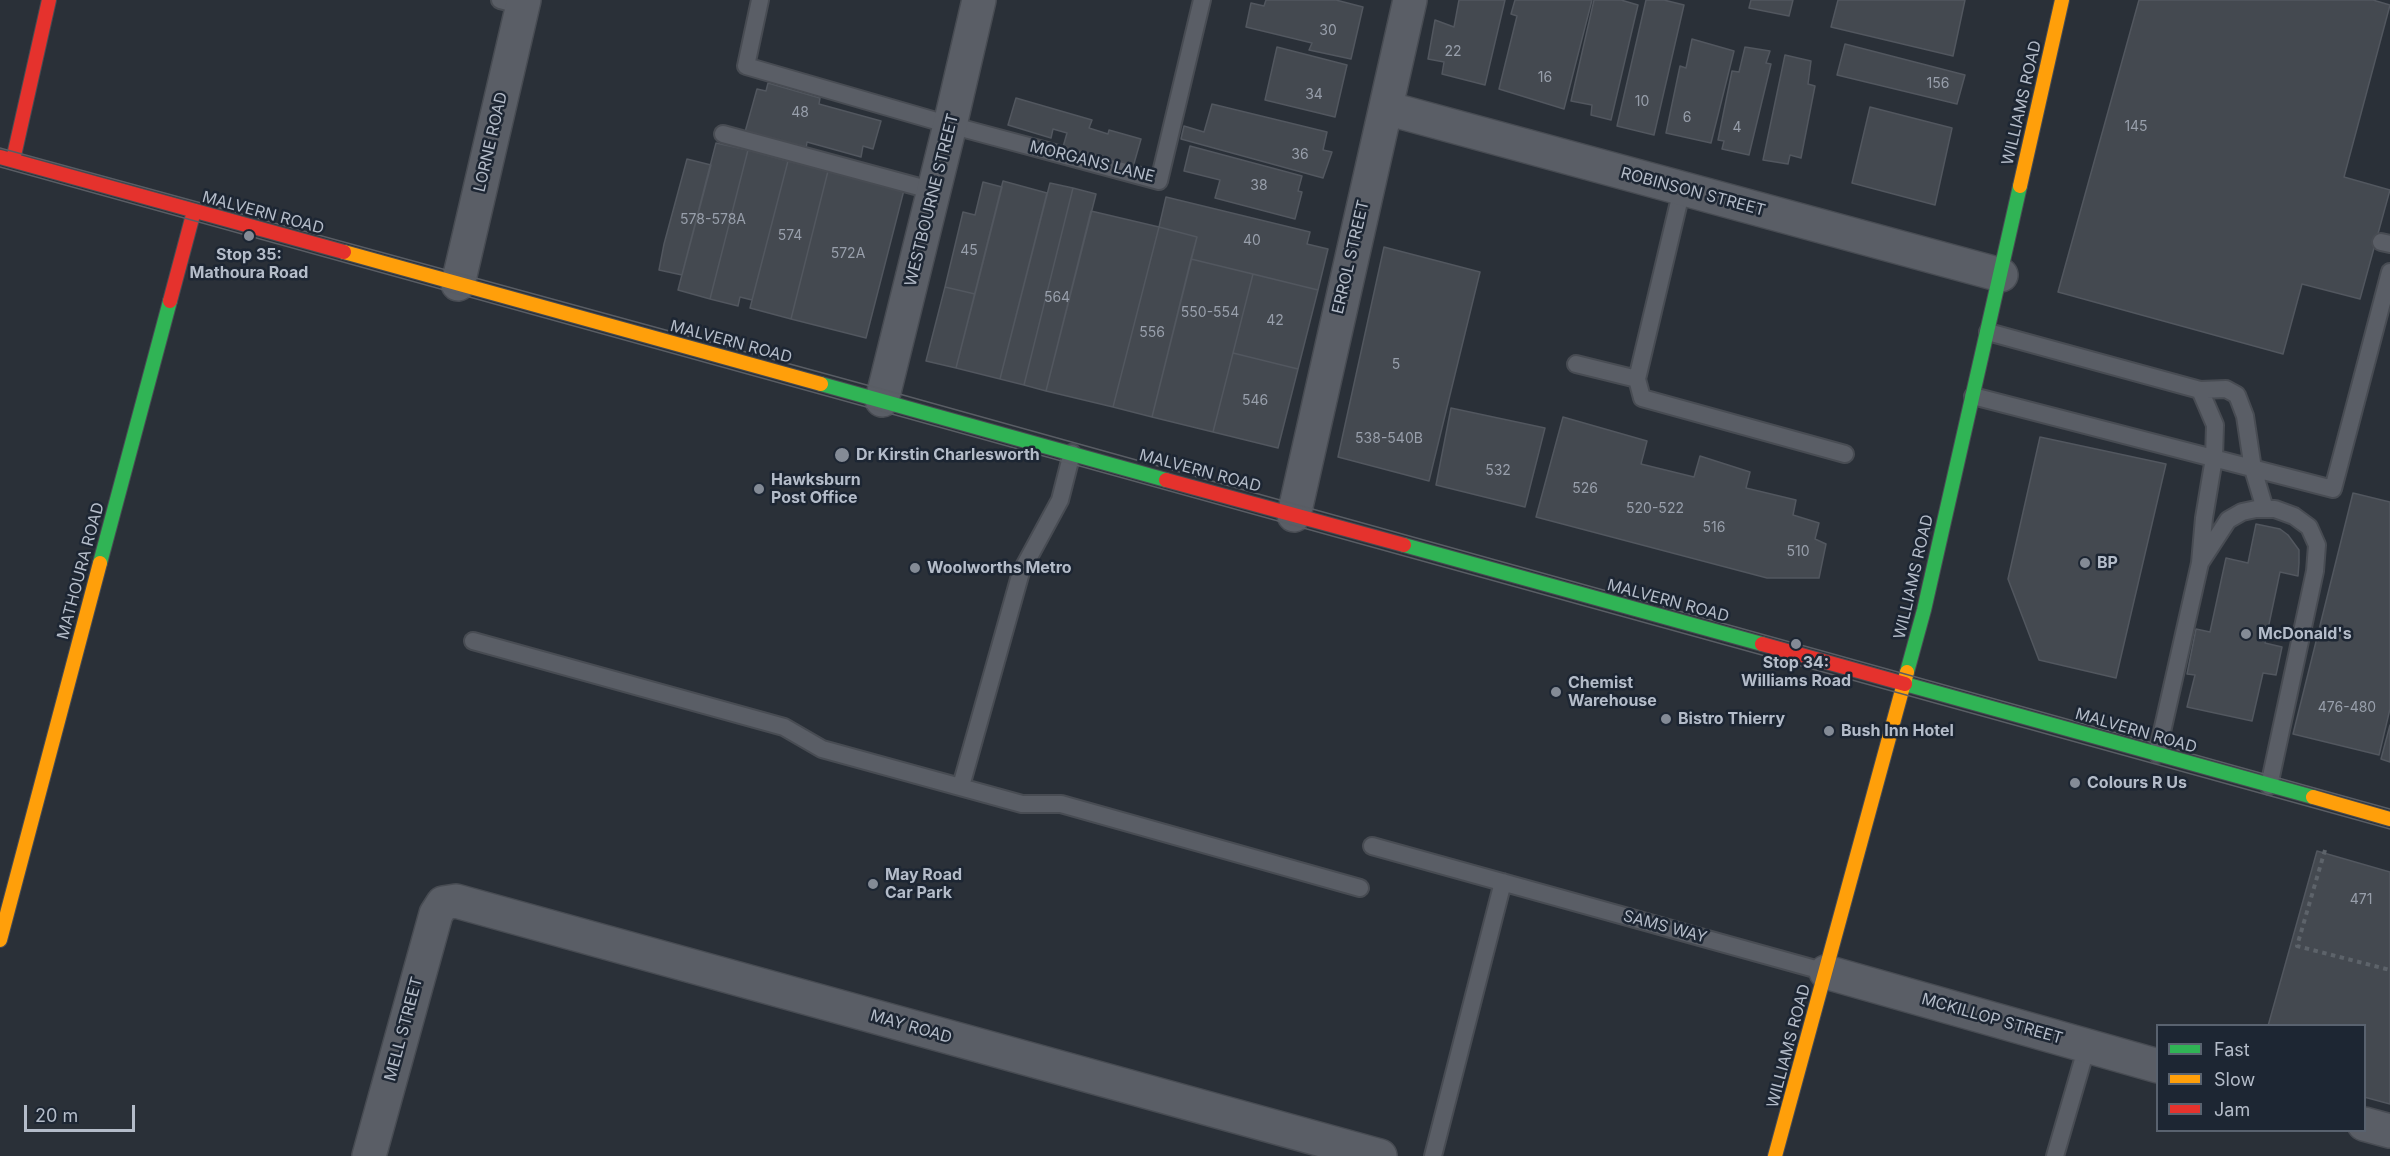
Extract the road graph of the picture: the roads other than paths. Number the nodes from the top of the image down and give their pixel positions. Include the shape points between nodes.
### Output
1 (49, 0) edge
2 (760, 0) edge
3 (979, 0) edge
4 (1202, 0) edge
5 (1410, 0) edge
6 (2062, 0) edge
7 (516, 2) edge
8 (1386, 108) junction
9 (950, 125) junction
10 (723, 134) dead end
11 (6, 158) edge
12 (1682, 189) junction
13 (934, 191) junction
14 (194, 211) junction
15 (2390, 272) edge
16 (2001, 275) junction
17 (458, 284) junction
18 (1988, 332) junction
19 (1576, 364) dead end
20 (1638, 379) junction
21 (2200, 390) junction
22 (1973, 396) junction
23 (882, 400) junction
24 (1072, 453) junction
25 (1845, 454) dead end
26 (2214, 458) junction
27 (2253, 469) junction
28 (2265, 509) junction
29 (1294, 515) junction
30 (2200, 563) junction
31 (472, 641) dead end
32 (1905, 684) junction
33 (2157, 754) junction
34 (962, 786) junction
35 (2269, 786) junction
36 (2390, 819) edge
37 (1372, 846) dead end
38 (1503, 882) junction
39 (1360, 888) dead end
40 (442, 903) joint
41 (0, 940) edge
42 (1826, 972) junction
43 (2087, 1046) junction
44 (2156, 1066) edge
45 (2366, 1125) edge
46 (2390, 1131) edge
47 (373, 1155) edge
48 (1380, 1156) edge
49 (1433, 1156) edge
50 (1775, 1156) edge
51 (2055, 1156) edge

1 - 11 main road
2 - 9 lane via 746,66
3 - 9 street, WESTBOURNE STREET
4 - 9 lane, MORGANS LANE via 1160,181
5 - 8 street, ERROL STREET
6 - 16 main road, WILLIAMS ROAD
7 - 17 street, LORNE ROAD
8 - 12 street, ROBINSON STREET
8 - 29 street, ERROL STREET
9 - 13 street, WESTBOURNE STREET
10 - 13 lane
11 - 14 main road, MALVERN ROAD
12 - 16 street, ROBINSON STREET
12 - 20 lane
13 - 23 street, WESTBOURNE STREET
14 - 17 main road, MALVERN ROAD
14 - 41 main road, MATHOURA ROAD
15 - 27 lane via 2333,489
16 - 18 main road, WILLIAMS ROAD
17 - 23 main road, MALVERN ROAD
18 - 21 lane
18 - 22 main road, WILLIAMS ROAD
19 - 20 lane
20 - 25 lane via 1642,398
21 - 26 lane via 2215,425
21 - 27 lane via 2226,389 2237,395 2245,416
22 - 26 lane
22 - 32 main road, WILLIAMS ROAD
23 - 24 main road, MALVERN ROAD
24 - 29 main road, MALVERN ROAD
24 - 34 lane via 1060,500 1021,572
26 - 27 lane
26 - 30 lane
27 - 28 lane
28 - 30 lane via 2242,512 2228,520
28 - 35 lane via 2294,516 2309,527 2317,545
29 - 32 main road, MALVERN ROAD
30 - 33 lane
31 - 34 lane via 784,727 822,749
32 - 33 main road, MALVERN ROAD
32 - 42 main road, WILLIAMS ROAD
33 - 35 main road, MALVERN ROAD
34 - 39 lane via 1022,804 1061,804
35 - 36 main road, MALVERN ROAD
37 - 38 lane, SAMS WAY
38 - 42 lane, SAMS WAY
38 - 49 lane
40 - 47 street, MELL STREET
40 - 48 street, MAY ROAD via 469,903
42 - 43 street, MCKILLOP STREET
42 - 50 main road, WILLIAMS ROAD
43 - 44 street, MCKILLOP STREET
43 - 51 lane
45 - 46 street

